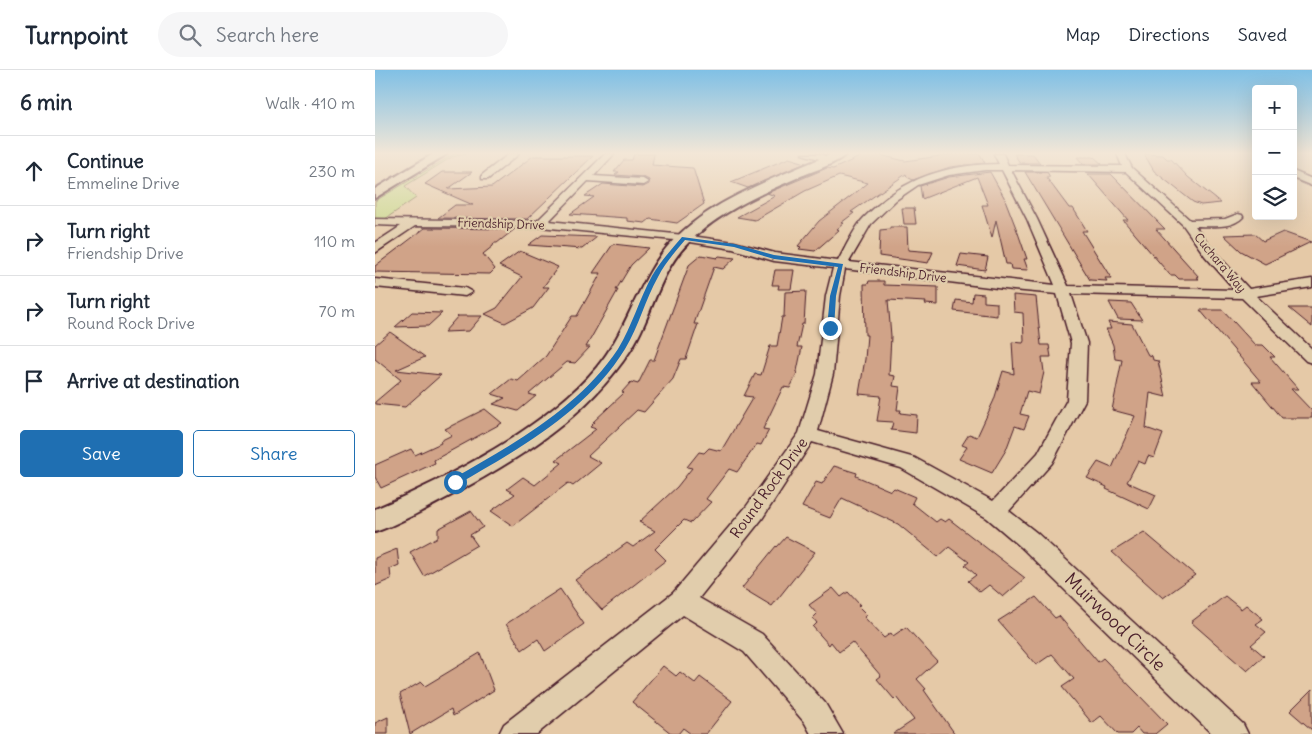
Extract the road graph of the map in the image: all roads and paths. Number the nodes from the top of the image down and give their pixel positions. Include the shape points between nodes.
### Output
1 (390, 185) edge
2 (580, 185) edge
3 (774, 185) edge
4 (912, 185) edge
5 (1014, 185) edge
6 (1145, 185) edge
7 (375, 194) edge
8 (1238, 217) dead end
9 (375, 222) edge
10 (413, 222) junction
11 (1187, 223) junction
12 (540, 224) junction
13 (683, 238) junction
14 (375, 249) edge
15 (841, 265) junction
16 (375, 283) edge
17 (1312, 283) edge
18 (1064, 290) junction
19 (465, 292) dead end
20 (1246, 294) junction
21 (1312, 358) edge
22 (808, 434) junction
23 (995, 512) junction
24 (375, 521) edge
25 (682, 601) junction
26 (514, 734) edge
27 (827, 734) edge
28 (1233, 734) edge

1 - 7 street
2 - 12 street
3 - 13 street via 713,215
4 - 15 street, Round Rock Drive via 866,222
5 - 18 street
6 - 11 street, Cuchara Way
8 - 11 street via 1227,222
9 - 10 street, Friendship Drive
10 - 12 street, Friendship Drive
10 - 14 street
11 - 20 street, Cuchara Way
12 - 13 street, Friendship Drive
13 - 15 street, Friendship Drive via 734,246 774,257
13 - 24 street via 654,278 621,349 581,395 509,451
15 - 18 street, Friendship Drive
15 - 22 street, Round Rock Drive via 833,296 825,374
16 - 19 street
17 - 20 street, Friendship Drive
18 - 20 street, Friendship Drive
18 - 23 street via 1079,343 1076,400 1045,458
20 - 21 street, Cuchara Way
22 - 23 street, Muirwood Circle via 908,463
22 - 25 street, Round Rock Drive via 754,513
23 - 28 street, Muirwood Circle via 1029,540
25 - 26 street, Round Rock Drive
25 - 27 street via 753,643 815,713

